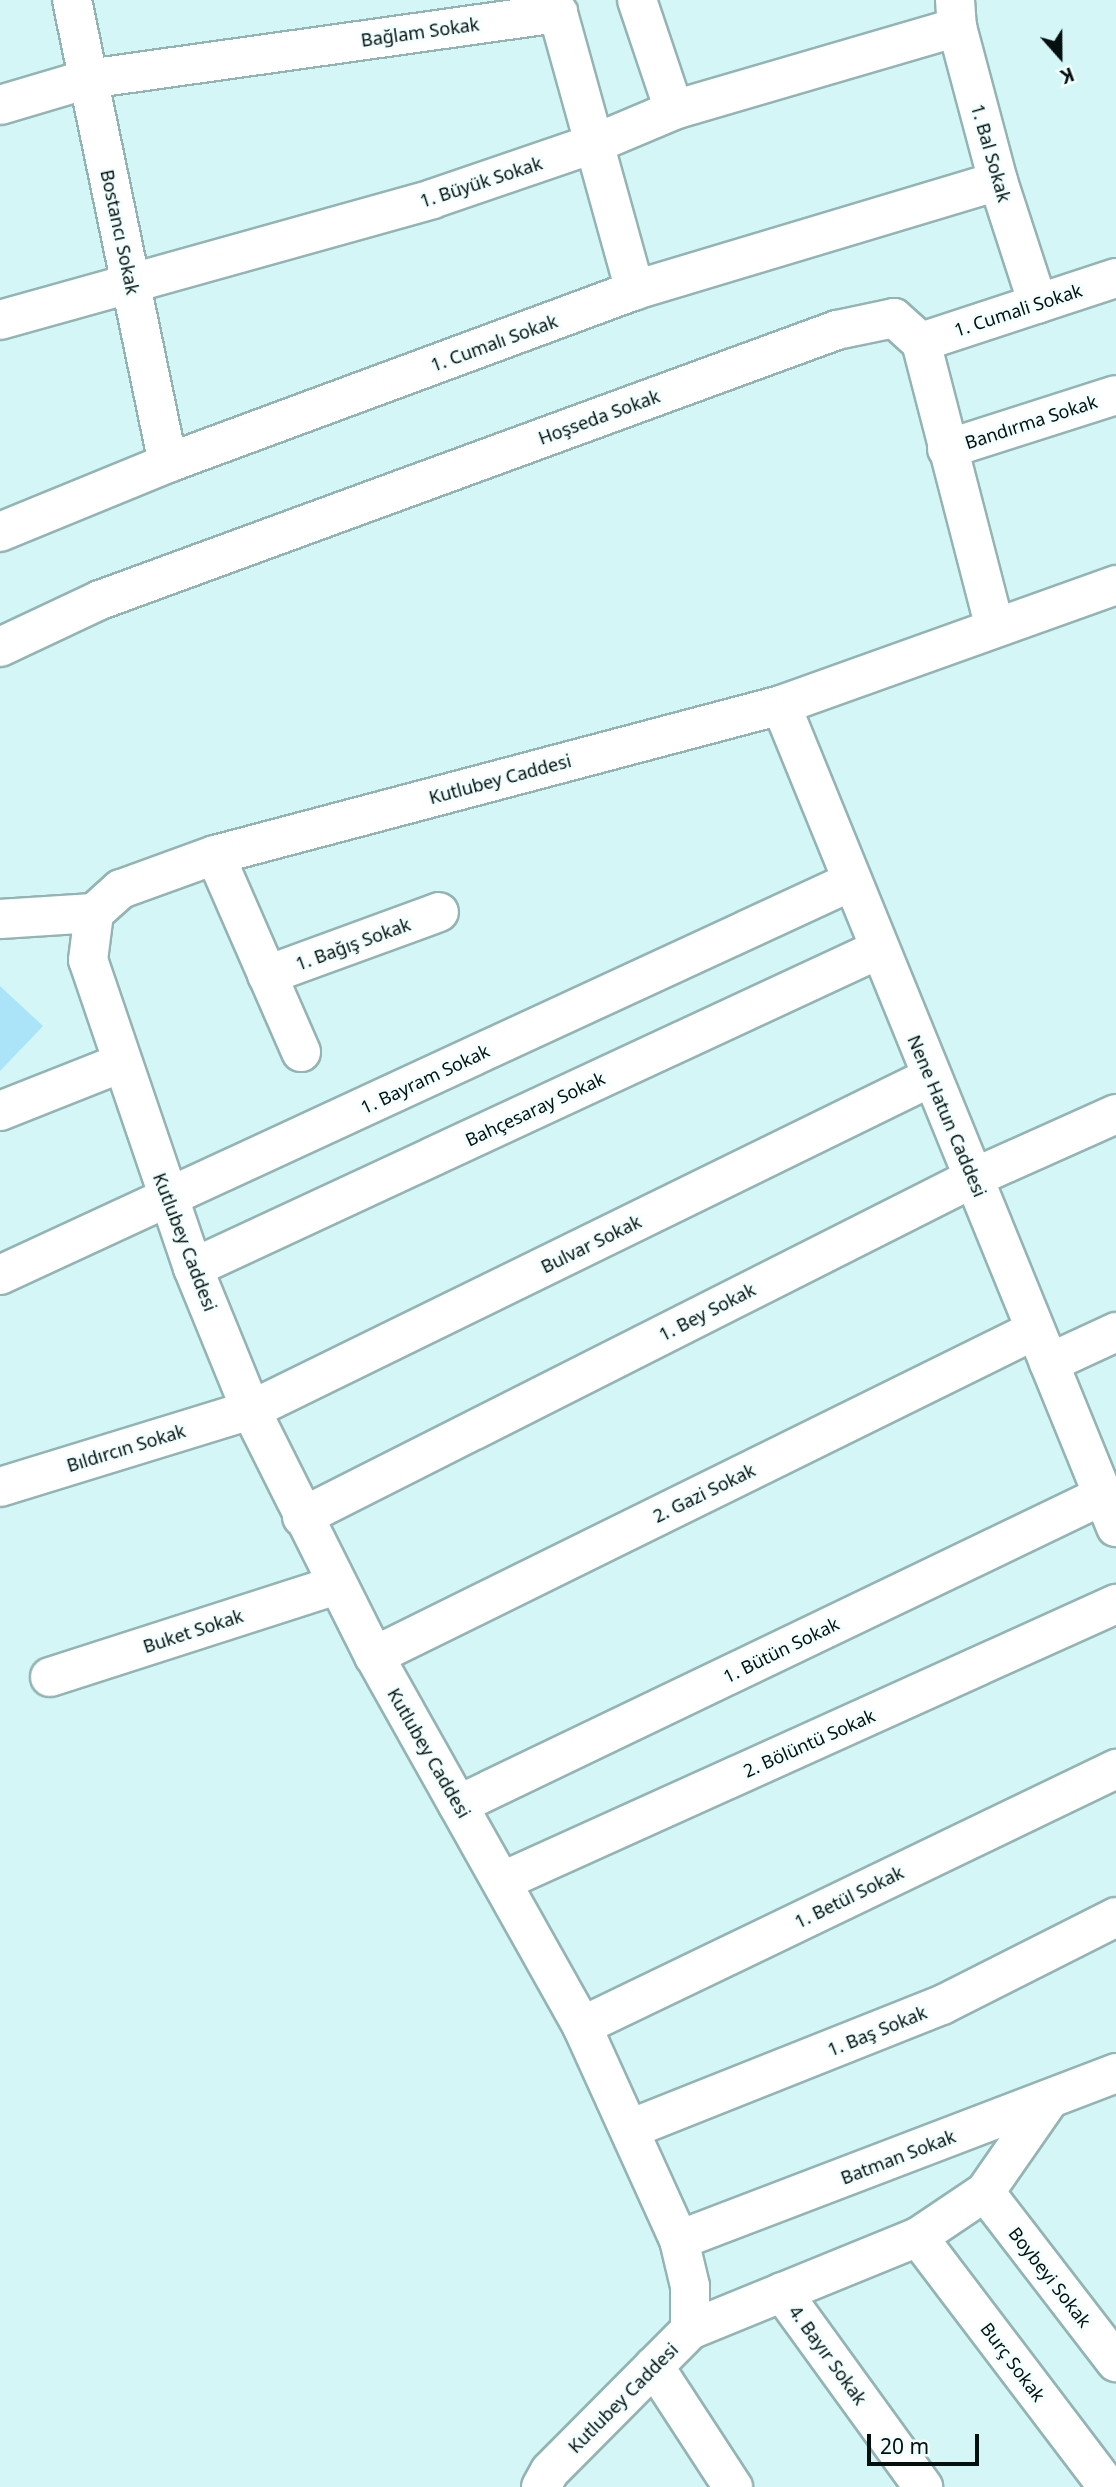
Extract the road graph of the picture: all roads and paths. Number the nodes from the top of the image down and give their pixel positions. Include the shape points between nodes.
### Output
1 (72, 0) edge
2 (637, 0) edge
3 (956, 13) edge
4 (88, 79) junction
5 (0, 105) edge
6 (674, 110) junction
7 (596, 143) junction
8 (998, 181) junction
9 (1116, 278) edge
10 (131, 283) junction
11 (635, 290) junction
12 (1038, 304) junction
13 (0, 320) edge
14 (921, 342) junction
15 (1116, 395) edge
16 (947, 449) junction
17 (168, 463) junction
18 (0, 532) edge
19 (1116, 585) edge
20 (995, 628) junction
21 (0, 647) edge
22 (781, 705) junction
23 (215, 855) junction
24 (850, 882) junction
25 (439, 912) dead end
26 (94, 913) junction
27 (0, 919) edge
28 (877, 950) junction
29 (267, 975) junction
30 (301, 1052) dead end
31 (121, 1063) junction
32 (931, 1077) junction
33 (0, 1111) edge
34 (1116, 1114) edge
35 (973, 1178) junction
36 (168, 1200) junction
37 (193, 1268) junction
38 (0, 1275) edge
39 (1116, 1332) edge
40 (1042, 1347) junction
41 (251, 1410) junction
42 (0, 1487) edge
43 (302, 1517) junction
44 (1113, 1517) edge
45 (337, 1585) junction
46 (1116, 1604) edge
47 (374, 1656) junction
48 (50, 1677) dead end
49 (1116, 1769) edge
50 (458, 1805) junction
51 (503, 1881) junction
52 (1116, 1917) edge
53 (582, 2025) junction
54 (1116, 2073) edge
55 (1049, 2100) junction
56 (630, 2129) junction
57 (985, 2192) junction
58 (918, 2237) junction
59 (679, 2240) junction
60 (782, 2292) junction
61 (690, 2330) junction
62 (1116, 2362) edge
63 (654, 2366) junction
64 (550, 2482) edge
65 (733, 2487) edge
66 (923, 2487) edge
67 (1108, 2487) edge

1 - 4 street, Bostancı Sokak
2 - 6 street
3 - 6 street, 1. Büyük Sokak
3 - 8 street, 1. Bal Sokak
4 - 5 street, Bağlam Sokak
4 - 7 street, Bağlam Sokak via 558,13
4 - 10 street, Bostancı Sokak
6 - 7 street, 1. Büyük Sokak
7 - 10 street, 1. Büyük Sokak via 432,199
7 - 11 street, Bağlam Sokak
8 - 11 street, 1. Cumalı Sokak
8 - 12 street, 1. Bal Sokak
9 - 12 street, 1. Cumali Sokak
10 - 13 street, 1. Büyük Sokak
10 - 17 street, Bostancı Sokak
11 - 17 street, 1. Cumalı Sokak
12 - 14 street, 1. Cumali Sokak
14 - 16 street
14 - 21 street, Hoşseda Sokak via 894,318 837,330 100,600
15 - 16 street, Bandırma Sokak
16 - 20 street
17 - 18 street, 1. Cumalı Sokak
19 - 20 street, Kutlubey Caddesi
20 - 22 street, Kutlubey Caddesi
22 - 23 street, Kutlubey Caddesi
22 - 24 street, Nene Hatun Caddesi
23 - 26 street, Kutlubey Caddesi via 121,889
23 - 29 street
24 - 28 street, Nene Hatun Caddesi
24 - 36 street, 1. Bayram Sokak
25 - 29 street, 1. Bağış Sokak
26 - 27 street
26 - 31 street, Kutlubey Caddesi via 88,960
28 - 32 street, Nene Hatun Caddesi
28 - 37 street, Bahçesaray Sokak
29 - 30 street
31 - 33 street
31 - 36 street, Kutlubey Caddesi
32 - 35 street, Nene Hatun Caddesi
32 - 41 street, Bulvar Sokak
34 - 35 street, 1. Bey Sokak
35 - 40 street, Nene Hatun Caddesi
35 - 43 street, 1. Bey Sokak
36 - 37 street, Kutlubey Caddesi
36 - 38 street, 1. Bayram Sokak
37 - 41 street, Kutlubey Caddesi
39 - 40 street, 2. Gazi Sokak
40 - 44 street, Nene Hatun Caddesi
40 - 47 street, 2. Gazi Sokak
41 - 42 street, Bıldırcın Sokak
41 - 43 street, Kutlubey Caddesi
43 - 45 street, Kutlubey Caddesi
44 - 50 street, 1. Bütün Sokak
45 - 47 street, Kutlubey Caddesi
45 - 48 street, Buket Sokak
46 - 51 street, 2. Bölüntü Sokak
47 - 50 street, Kutlubey Caddesi
49 - 53 street, 1. Betül Sokak
50 - 51 street, Kutlubey Caddesi
51 - 53 street, Kutlubey Caddesi
52 - 56 street, 1. Baş Sokak via 942,2005
53 - 56 street, Kutlubey Caddesi
54 - 55 street, Batman Sokak
55 - 57 street
55 - 59 street, Batman Sokak
56 - 59 street, Kutlubey Caddesi
57 - 58 street
57 - 62 street, Boybeyi Sokak
58 - 60 street
58 - 67 street, Burç Sokak
59 - 61 street, Kutlubey Caddesi via 690,2286
60 - 61 street
60 - 66 street, 4. Bayır Sokak
61 - 63 street, Kutlubey Caddesi
63 - 64 street, Kutlubey Caddesi
63 - 65 street

